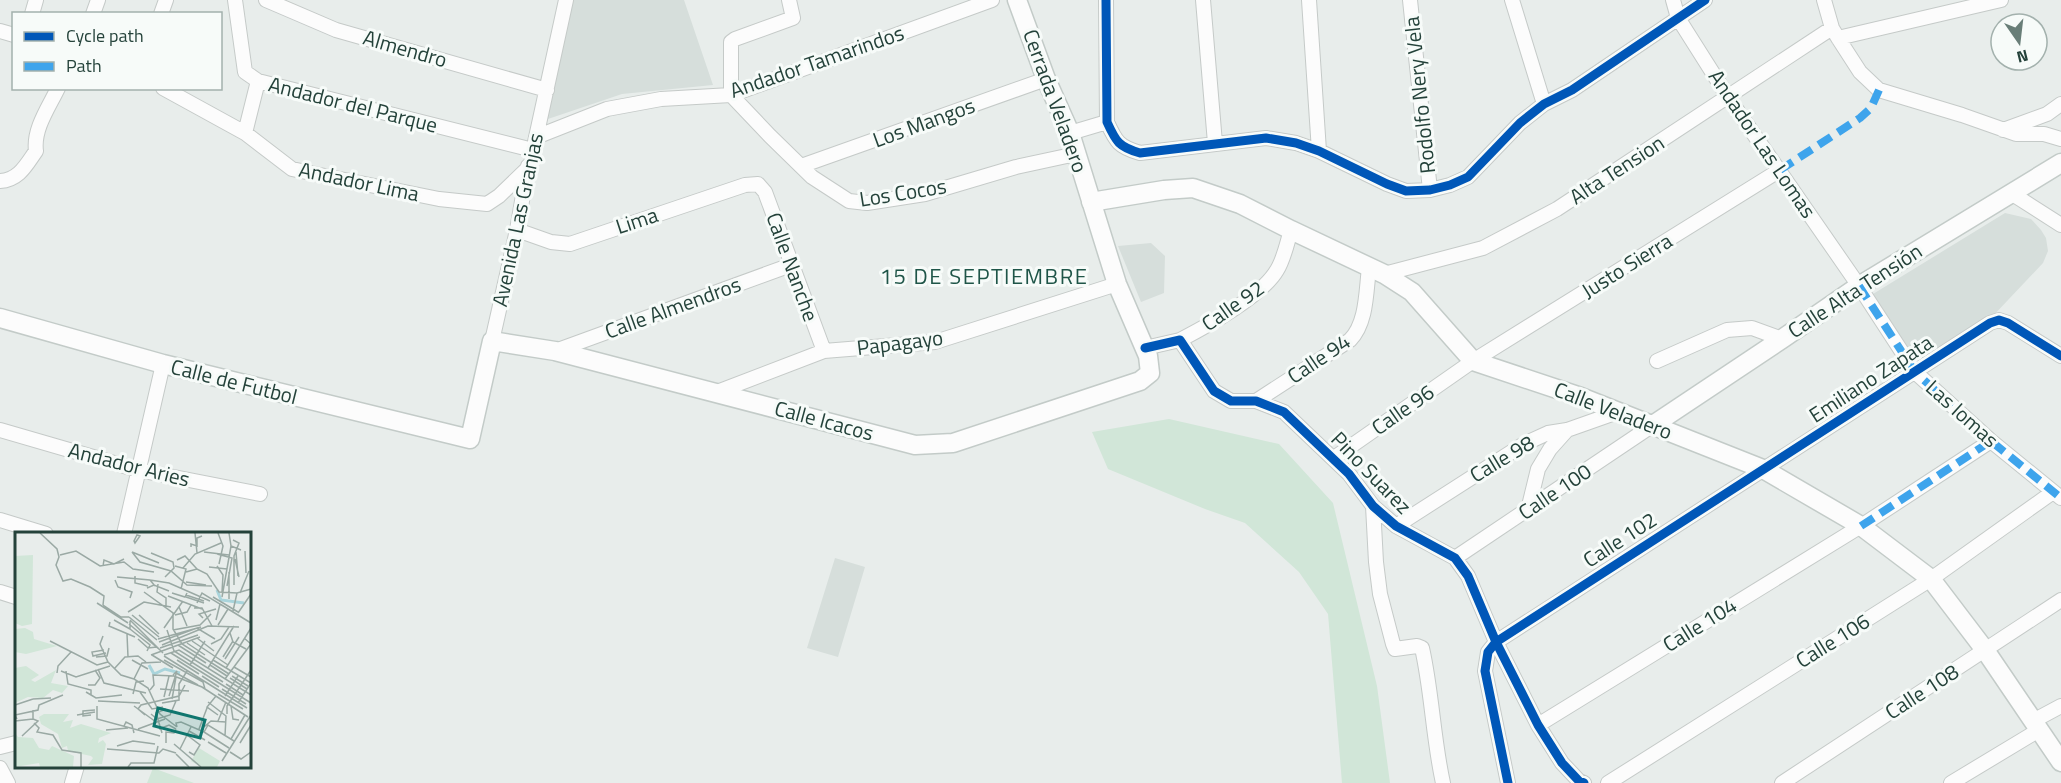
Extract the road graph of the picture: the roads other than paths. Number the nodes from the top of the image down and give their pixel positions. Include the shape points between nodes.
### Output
1 (235, 0) edge
2 (266, 0) edge
3 (566, 0) edge
4 (789, 0) edge
5 (992, 0) edge
6 (1017, 0) edge
7 (1107, 0) edge
8 (1203, 0) edge
9 (1309, 0) edge
10 (1410, 0) edge
11 (1512, 0) edge
12 (1673, 0) edge
13 (1705, 0) edge
14 (1824, 0) edge
15 (2001, 0) edge
16 (1678, 18) junction
17 (1835, 33) junction
18 (1047, 79) junction
19 (258, 81) junction
20 (57, 90) edge
21 (167, 90) edge
22 (547, 90) junction
23 (731, 95) junction
24 (1728, 97) junction
25 (1544, 104) junction
26 (2061, 104) edge
27 (1107, 122) junction
28 (2003, 130) junction
29 (245, 133) junction
30 (1070, 134) junction
31 (2061, 139) edge
32 (535, 143) junction
33 (1215, 143) junction
34 (1320, 151) junction
35 (1077, 157) junction
36 (2061, 163) edge
37 (801, 166) junction
38 (1780, 170) junction
39 (526, 175) junction
40 (2, 178) edge
41 (758, 184) joint
42 (1430, 190) junction
43 (2011, 193) junction
44 (1089, 194) junction
45 (2061, 225) edge
46 (517, 230) junction
47 (1291, 230) junction
48 (791, 265) junction
49 (1377, 271) junction
50 (1117, 284) junction
51 (1859, 286) junction
52 (0, 318) edge
53 (1782, 339) junction
54 (1180, 340) junction
55 (492, 341) junction
56 (1145, 348) junction
57 (555, 351) junction
58 (824, 351) junction
59 (2061, 356) edge
60 (1473, 361) junction
61 (1657, 361) dead end
62 (163, 364) junction
63 (1915, 372) junction
64 (717, 392) junction
65 (1256, 401) junction
66 (1618, 412) junction
67 (1653, 424) junction
68 (0, 430) edge
69 (1567, 430) junction
70 (470, 439) joint
71 (1991, 441) junction
72 (1334, 458) junction
73 (1763, 469) junction
74 (138, 470) junction
75 (260, 494) dead end
76 (2057, 495) edge
77 (1373, 506) junction
78 (1528, 510) junction
79 (0, 520) edge
80 (1396, 526) junction
81 (1861, 526) junction
82 (39, 532) edge
83 (124, 532) edge
84 (1455, 558) junction
85 (1931, 579) junction
86 (0, 592) edge
87 (15, 597) edge
88 (2061, 600) edge
89 (1496, 642) junction
90 (1985, 650) junction
91 (2061, 706) edge
92 (1538, 725) junction
93 (2036, 725) junction
94 (15, 743) edge
95 (0, 747) edge
96 (2061, 762) edge
97 (0, 768) edge
98 (76, 768) edge
99 (8, 783) edge
100 (72, 783) edge
101 (1443, 783) edge
102 (1508, 783) edge
103 (1584, 783) edge
104 (1608, 783) edge
105 (1782, 783) edge
106 (1951, 783) edge

1 - 19 street, Andador del Parque via 245,72
2 - 22 street, Almendro via 336,30
3 - 22 street, Avenida Las Granjas
4 - 23 street via 794,18 731,42
5 - 23 street, Andador Tamarindos
6 - 18 main road, Cerrada Veladero
7 - 27 street
8 - 33 street
9 - 34 street
10 - 42 street, Rodolfo Nery Vela
11 - 25 street
12 - 16 street, Andador Las Lomas
13 - 16 street
14 - 17 street
15 - 17 street
16 - 24 street, Andador Las Lomas
16 - 25 street via 1572,90
17 - 24 street, Alta Tension
17 - 28 street via 1860,72 1879,90
18 - 30 main road, Cerrada Veladero
18 - 37 street, Los Mangos
19 - 29 street
19 - 32 street, Andador del Parque
20 - 40 street via 37,132 36,151 20,175
21 - 29 street, Andador Lima
22 - 32 street, Avenida Las Granjas
23 - 32 street, Andador Tamarindos via 661,99 607,109
23 - 37 street, Los Cocos
24 - 38 street, Andador Las Lomas
24 - 49 street, Alta Tension via 1557,209 1483,248
25 - 42 street via 1468,177
26 - 28 street via 2047,114
27 - 30 street
27 - 33 street via 1114,139 1124,148 1140,153
28 - 31 street
29 - 39 street, Andador Lima via 292,169 439,199 487,204
30 - 35 main road, Cerrada Veladero
32 - 39 street, Avenida Las Granjas
33 - 34 street via 1266,138
34 - 42 street via 1387,184 1406,190
35 - 37 street, Los Cocos via 1016,167 925,194 867,203 849,201
35 - 44 main road, Cerrada Veladero
36 - 43 main road, Calle Alta Tensión
38 - 51 street, Andador Las Lomas
38 - 60 street, Justo Sierra
39 - 46 street, Avenida Las Granjas
41 - 46 street, Lima via 570,244
41 - 48 street, Calle Nanche via 765,192
43 - 45 street
43 - 51 main road, Calle Alta Tensión
44 - 47 main road via 1192,188 1240,204
44 - 50 main road
46 - 55 street, Avenida Las Granjas
47 - 49 main road
47 - 54 street, Calle 92 via 1278,268 1267,284
48 - 57 street, Calle Almendros
48 - 58 street, Calle Nanche
49 - 60 main road via 1412,292
49 - 65 street, Calle 94 via 1361,322 1350,340
50 - 56 main road
50 - 58 street, Papagayo via 935,342
51 - 53 main road, Calle Alta Tensión
51 - 63 street, Las lomas
52 - 62 main road, Calle de Futbol
53 - 61 street via 1752,328 1727,330
53 - 67 main road, Calle Alta Tensión
54 - 56 street
54 - 65 street, Pino Suarez via 1214,391 1231,401
55 - 57 main road, Calle Icacos
55 - 70 main road, Avenida Las Granjas
56 - 64 main road, Calle Icacos via 1150,373 1140,381 953,443 915,445
57 - 64 main road, Calle Icacos
58 - 64 street, Papagayo
59 - 63 street, Emiliano Zapata via 1999,320
60 - 66 main road, Calle Veladero
60 - 72 street, Calle 96
62 - 70 main road, Calle de Futbol
62 - 74 street
63 - 71 street, Las lomas
63 - 73 street, Emiliano Zapata
65 - 72 street, Pino Suarez via 1284,412
66 - 67 main road, Calle Veladero
66 - 69 street, Calle 98
67 - 73 main road, Calle Veladero
67 - 78 street, Calle 100
68 - 74 street, Andador Aries
69 - 78 street via 1538,469
69 - 80 street, Calle 98 via 1548,433 1524,444
71 - 76 street, Las lomas
71 - 81 street, Calle 104
72 - 77 street, Pino Suarez
73 - 81 main road, Calle Veladero
73 - 89 street, Calle 102
74 - 75 street, Andador Aries
74 - 83 street
76 - 85 street, Calle 106
77 - 80 street, Pino Suarez
77 - 101 street via 1376,562 1385,614 1395,649 1422,648
78 - 84 street, Calle 100
79 - 82 street
80 - 84 street, Pino Suarez
81 - 85 main road, Calle Veladero
81 - 92 street, Calle 104
84 - 89 street, Pino Suarez via 1468,576
85 - 90 main road, Calle Veladero
85 - 104 street, Calle 106
86 - 87 street
88 - 90 street, Calle 108
89 - 92 street, Pino Suarez
89 - 102 street via 1488,652 1485,671
90 - 93 main road, Calle Veladero
90 - 105 street, Calle 108
91 - 93 street
92 - 103 street, Pino Suarez via 1562,763
93 - 96 main road, Calle Veladero
93 - 106 street
94 - 95 street
97 - 99 street
98 - 100 street

